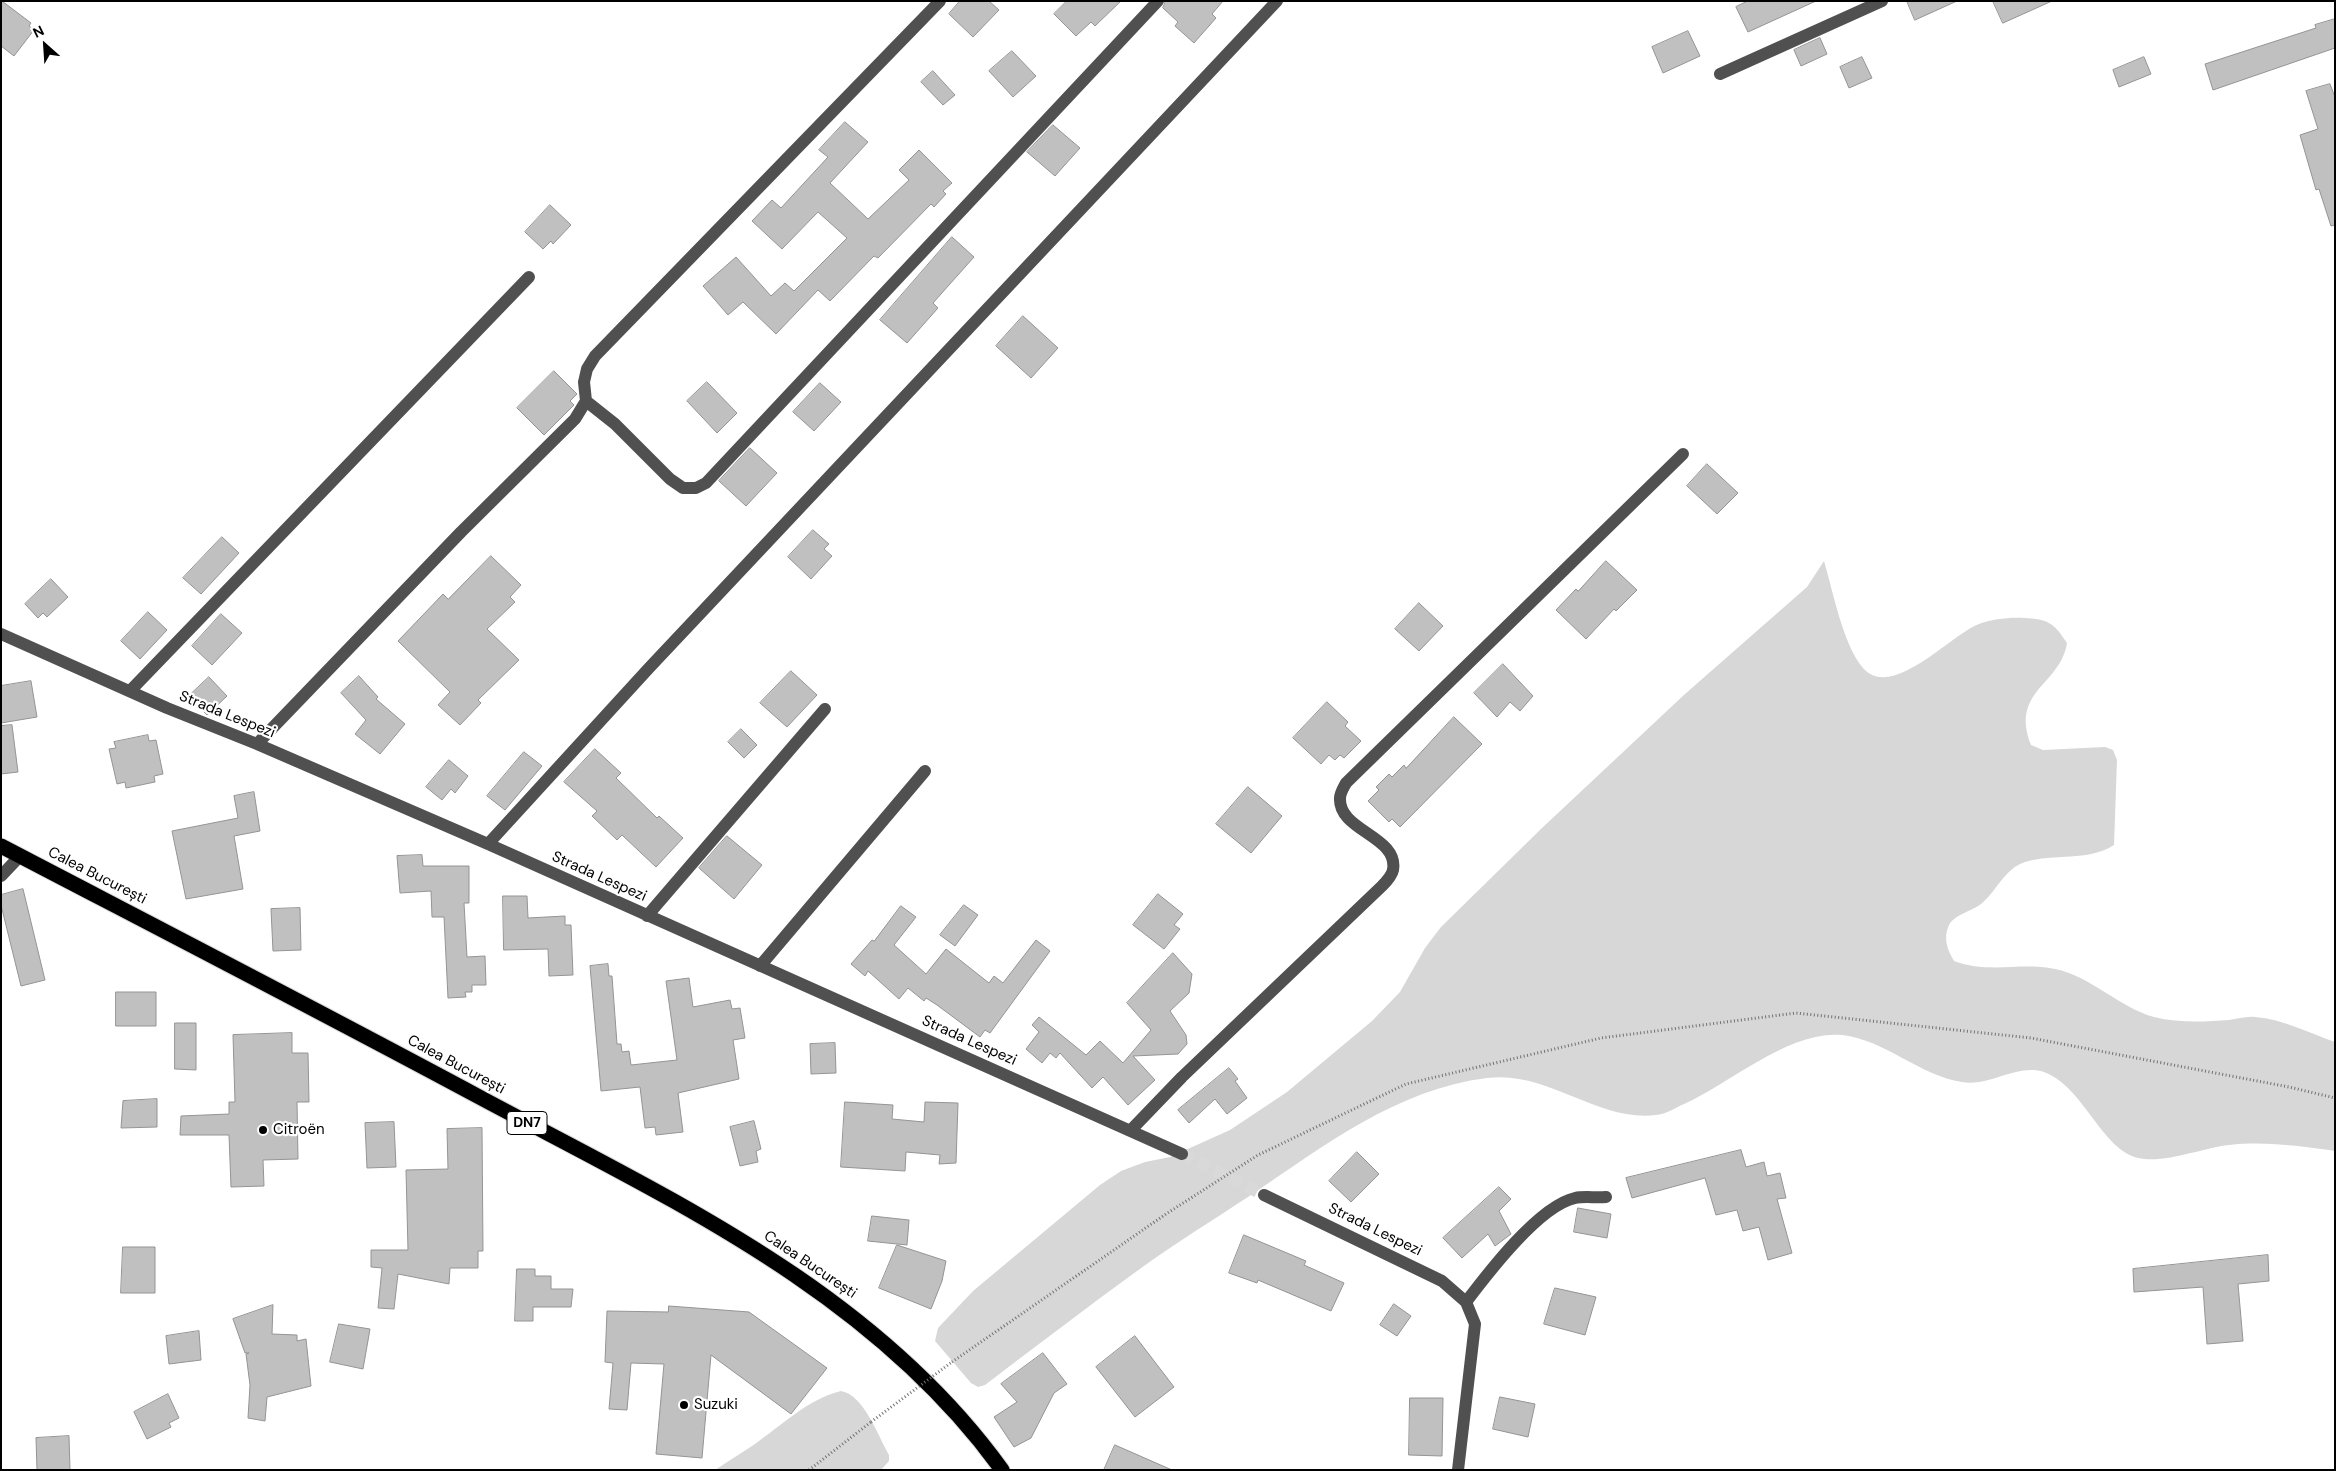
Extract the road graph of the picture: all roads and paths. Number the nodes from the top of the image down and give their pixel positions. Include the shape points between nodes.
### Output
1 (940, 1) edge
2 (1158, 1) edge
3 (1277, 1) edge
4 (1882, 1) edge
5 (1720, 74) dead end
6 (529, 277) dead end
7 (586, 401) junction
8 (1683, 454) dead end
9 (1, 634) edge
10 (130, 691) junction
11 (825, 709) dead end
12 (257, 744) junction
13 (925, 771) dead end
14 (488, 844) junction
15 (1, 846) edge
16 (20, 856) junction
17 (1, 876) edge
18 (647, 916) junction
19 (760, 966) junction
20 (2335, 1098) edge
21 (1131, 1130) junction
22 (1182, 1154) tunnel mouth
23 (1264, 1195) tunnel mouth
24 (1606, 1197) dead end
25 (1466, 1302) junction
26 (1458, 1469) edge
27 (809, 1470) edge
28 (1002, 1470) edge

1 - 7 street via 595,356 585,376
2 - 7 street via 706,483 696,488 683,488
3 - 14 street via 648,668
4 - 5 street
6 - 10 street
7 - 12 street via 575,420 461,532
8 - 21 street via 1346,783 1340,797 1342,809 1387,850 1393,871 1382,886
9 - 10 street, Strada Lespezi
10 - 12 street, Strada Lespezi
11 - 18 street
12 - 14 street, Strada Lespezi
13 - 19 street
14 - 18 street, Strada Lespezi
15 - 16 highway, Calea București / DN7
16 - 17 street
16 - 28 highway, Calea București / DN7 via 229,963 663,1195 776,1263 846,1310 896,1352 946,1401
18 - 19 street, Strada Lespezi
19 - 21 street, Strada Lespezi
20 - 27 path, bridge via 2031,1038 1796,1013 1601,1038 1406,1084 1258,1155 1166,1214 952,1362
21 - 22 street, Strada Lespezi
23 - 25 street, Strada Lespezi via 1442,1281
24 - 25 street via 1574,1198 1559,1205 1531,1226 1500,1258
25 - 26 street via 1475,1324

